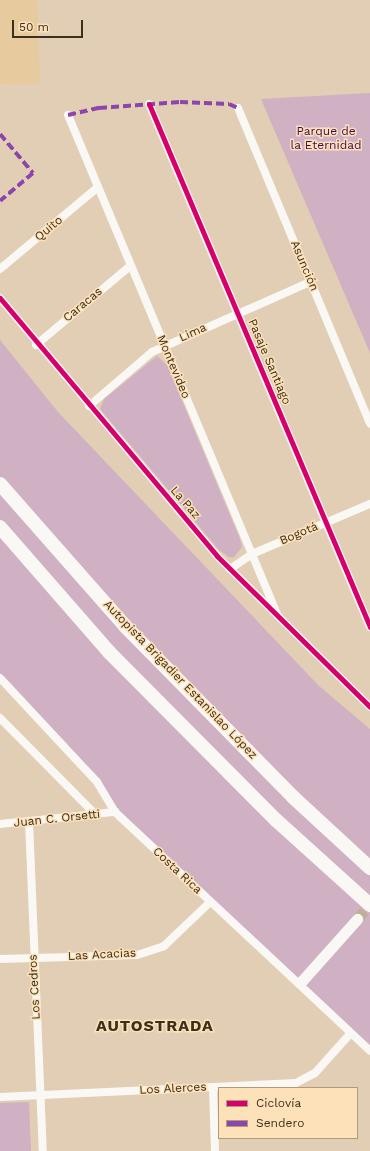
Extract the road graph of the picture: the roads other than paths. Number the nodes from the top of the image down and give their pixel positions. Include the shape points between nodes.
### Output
1 (149, 104) dead end
2 (238, 108) dead end
3 (68, 115) dead end
4 (97, 188) junction
5 (130, 266) junction
6 (0, 269) edge
7 (310, 282) junction
8 (0, 298) edge
9 (238, 313) junction
10 (36, 345) junction
11 (164, 346) junction
12 (89, 406) junction
13 (370, 424) edge
14 (0, 484) edge
15 (370, 504) edge
16 (325, 523) junction
17 (0, 527) edge
18 (252, 554) junction
19 (230, 569) junction
20 (278, 618) junction
21 (370, 627) edge
22 (0, 678) edge
23 (369, 706) edge
24 (0, 718) edge
25 (115, 812) junction
26 (96, 815) junction
27 (29, 822) junction
28 (0, 824) edge
29 (370, 868) edge
30 (210, 902) junction
31 (370, 905) edge
32 (357, 919) tunnel mouth
33 (33, 958) junction
34 (0, 959) edge
35 (300, 983) junction
36 (350, 1034) junction
37 (370, 1051) edge
38 (213, 1087) junction
39 (41, 1095) junction
40 (0, 1097) edge
41 (43, 1151) edge
42 (215, 1151) edge

1 - 9 street, Pasaje Santiago
2 - 7 street, Asunción
3 - 4 street, Montevideo
4 - 5 street, Montevideo
4 - 6 street, Quito
5 - 10 street, Caracas
5 - 11 street, Montevideo
7 - 9 street, Lima
7 - 13 street, Asunción
8 - 10 street, La Paz
9 - 11 street, Lima
9 - 16 street, Pasaje Santiago
10 - 12 street, La Paz
11 - 12 street, Lima
11 - 18 street, Montevideo
12 - 19 street, La Paz
14 - 29 highway, Autopista Brigadier Estanislao López via 125,626 294,797
15 - 16 street, Bogotá
16 - 18 street, Bogotá
16 - 21 street, Pasaje Santiago
17 - 31 highway via 109,652 276,820
18 - 19 street, Bogotá
18 - 20 street, Montevideo
19 - 20 street, La Paz
20 - 23 street, La Paz
22 - 25 street, Costa Rica via 97,782
24 - 26 street
25 - 26 street, Juan C. Orsetti
25 - 30 street, Costa Rica
26 - 27 street, Juan C. Orsetti
27 - 28 street, Juan C. Orsetti
27 - 33 street, Los Cedros
30 - 33 street, Las Acacias via 164,946 137,955
30 - 35 street, Costa Rica
32 - 35 street
33 - 34 street, Las Acacias
33 - 39 street, Los Cedros
35 - 36 street, Costa Rica
36 - 37 street, Costa Rica
36 - 38 street, Los Alerces via 315,1073 296,1083
38 - 39 street, Los Alerces
38 - 42 street
39 - 40 street, Los Alerces
39 - 41 street, Los Cedros

